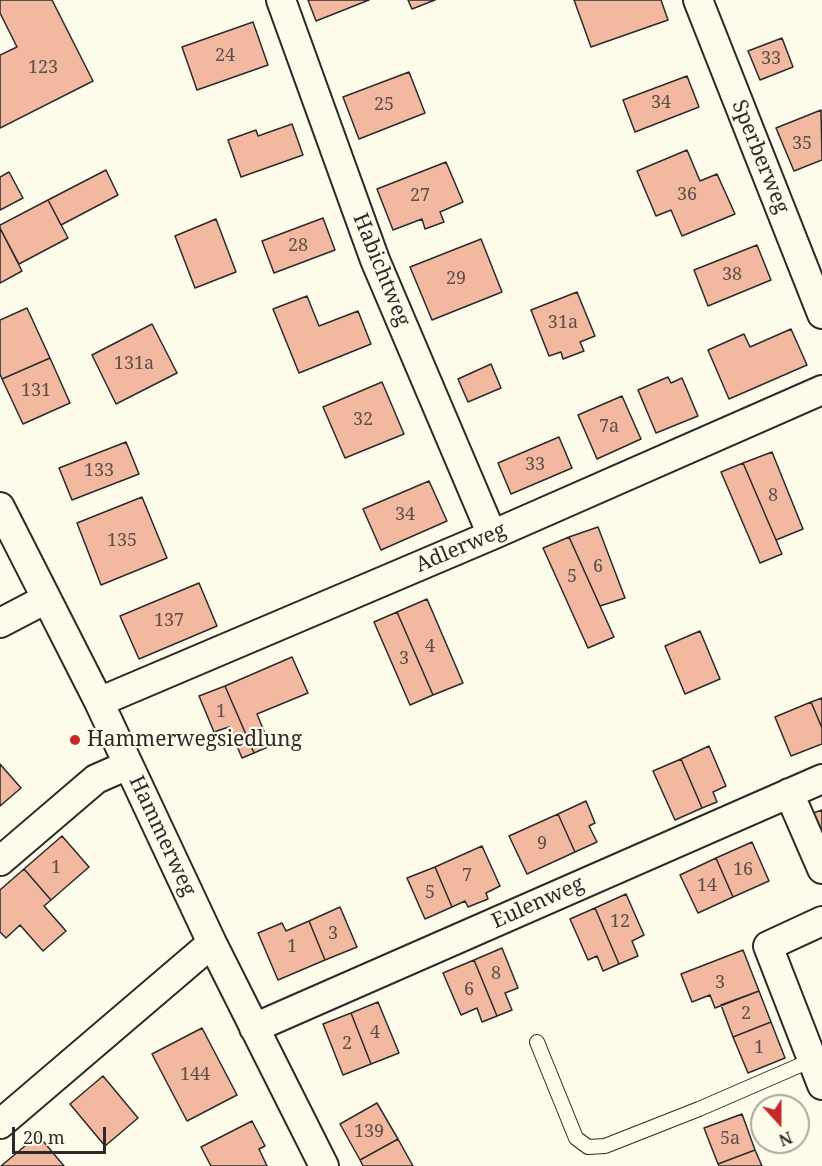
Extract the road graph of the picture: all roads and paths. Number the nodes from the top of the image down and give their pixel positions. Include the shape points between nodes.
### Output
1 (281, 0) edge
2 (698, 0) edge
3 (822, 314) edge
4 (822, 390) edge
5 (0, 507) edge
6 (492, 535) junction
7 (46, 599) junction
8 (0, 623) edge
9 (99, 702) junction
10 (128, 765) junction
11 (822, 779) edge
12 (789, 793) junction
13 (0, 861) edge
14 (822, 869) edge
15 (822, 921) edge
16 (212, 943) junction
17 (254, 1028) junction
18 (537, 1042) dead end
19 (817, 1073) edge
20 (0, 1124) edge
21 (324, 1166) edge

1 - 6 street, Habichtweg via 375,260
2 - 3 street, Sperberweg
4 - 6 street, Adlerweg
5 - 7 street, Hammerweg
6 - 9 street, Adlerweg
7 - 8 street
7 - 9 street, Hammerweg
9 - 10 street, Hammerweg
10 - 13 street via 96,779
10 - 16 street, Hammerweg
11 - 12 street, Eulenweg
12 - 14 street
12 - 17 street, Eulenweg
15 - 19 street via 768,946
16 - 17 street, Hammerweg
16 - 20 street
17 - 21 street, Hammerweg
18 - 19 lane via 576,1138 588,1147 605,1146 699,1109

